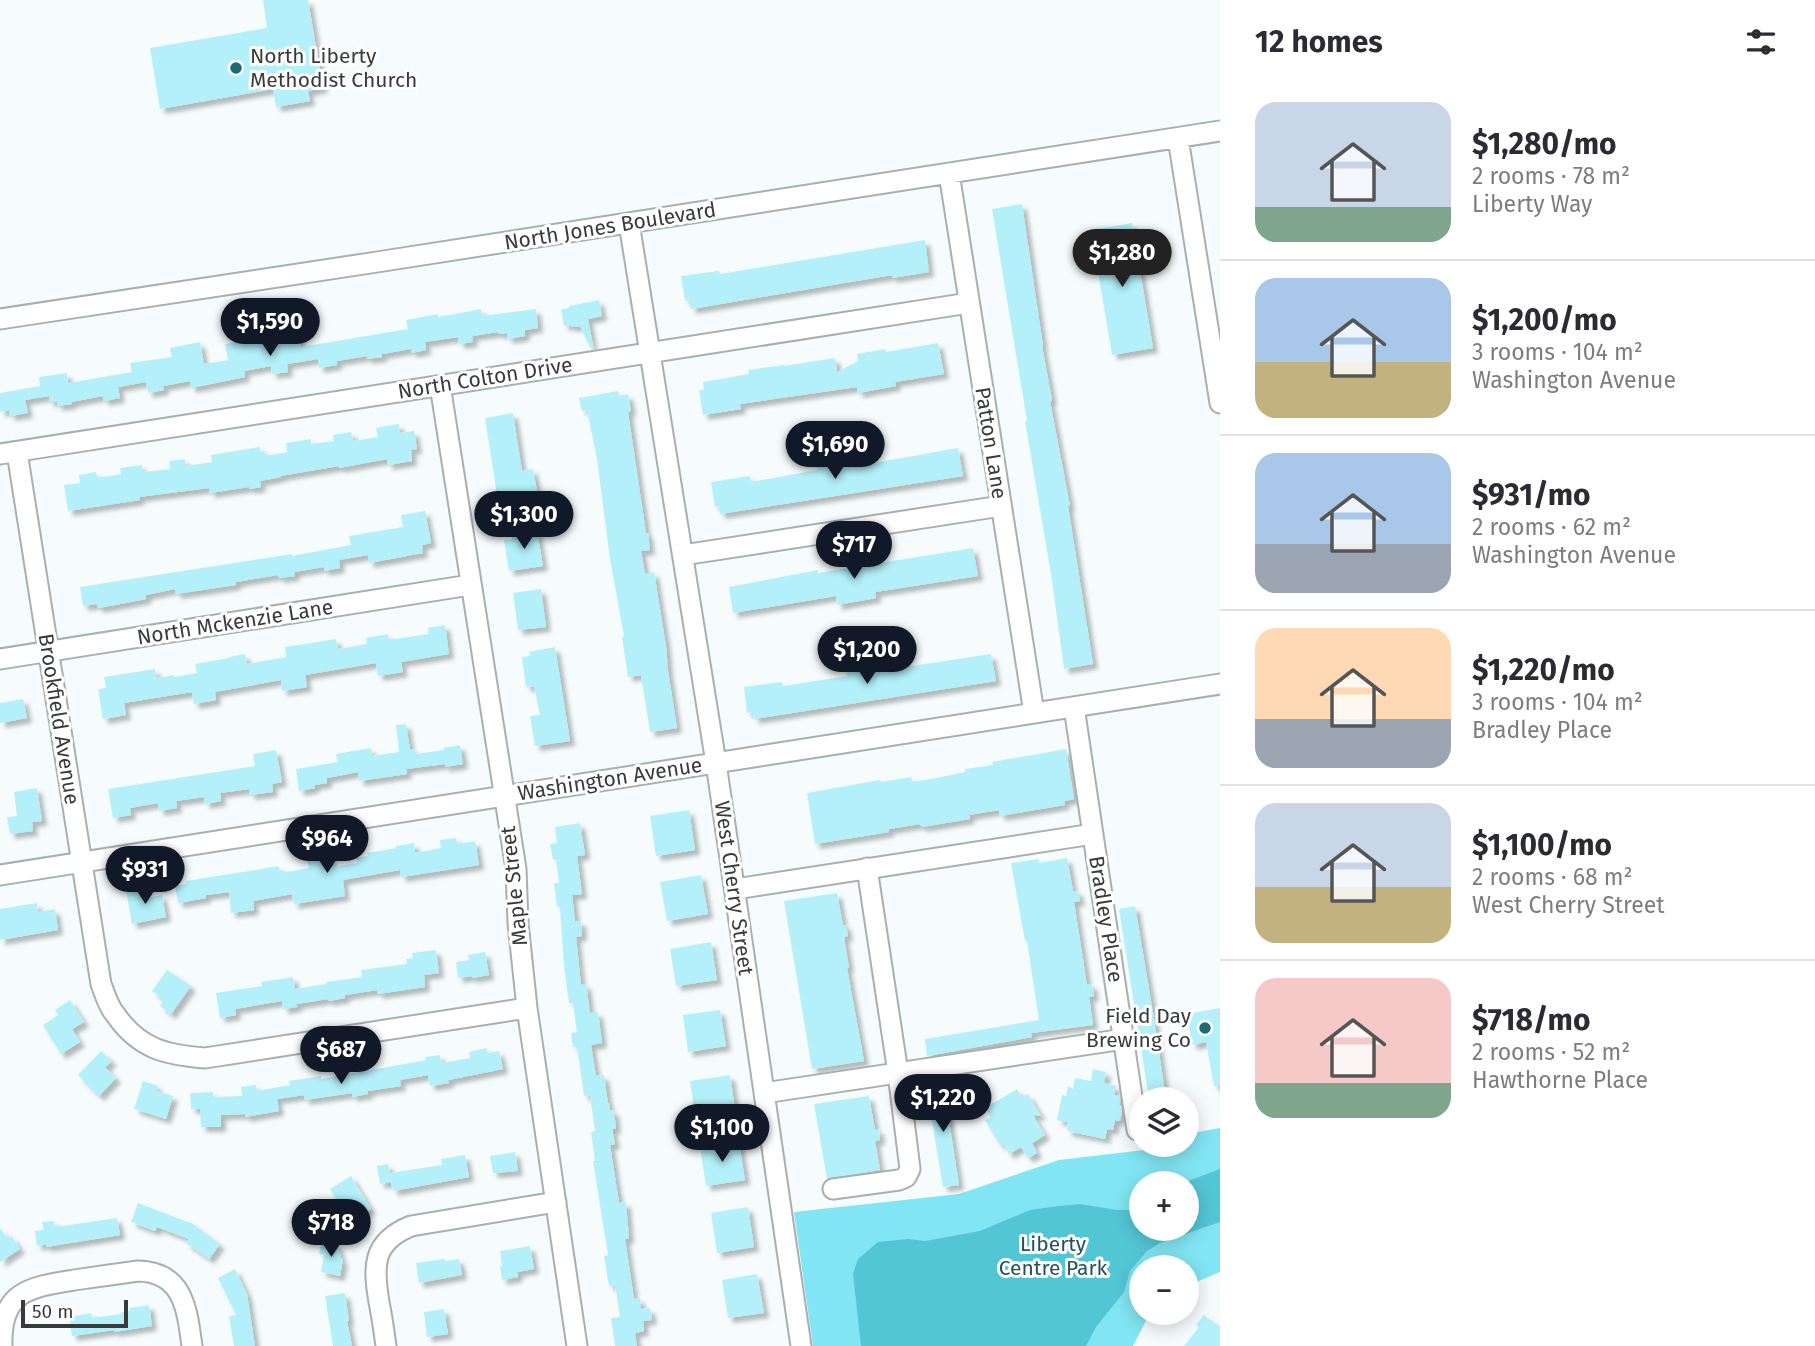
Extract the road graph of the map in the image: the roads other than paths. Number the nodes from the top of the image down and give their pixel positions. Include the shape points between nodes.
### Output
1 (1220, 131) edge
2 (1178, 138) junction
3 (949, 173) junction
4 (629, 223) junction
5 (969, 303) junction
6 (0, 319) edge
7 (650, 352) junction
8 (440, 385) junction
9 (1220, 403) edge
10 (9, 453) edge
11 (1001, 506) junction
12 (683, 555) junction
13 (470, 585) junction
14 (48, 651) junction
15 (0, 659) edge
16 (1220, 684) edge
17 (1074, 707) junction
18 (1034, 713) junction
19 (716, 763) junction
20 (504, 796) junction
21 (1093, 834) junction
22 (81, 862) junction
23 (867, 868) junction
24 (0, 875) edge
25 (735, 888) junction
26 (527, 1008) junction
27 (1124, 1039) junction
28 (898, 1073) junction
29 (1131, 1087) edge
30 (764, 1093) junction
31 (833, 1189) dead end
32 (556, 1202) junction
33 (2, 1346) edge
34 (192, 1346) edge
35 (386, 1346) edge
36 (577, 1346) edge
37 (801, 1346) edge

1 - 2 street, North Jones Boulevard
2 - 3 street, North Jones Boulevard
2 - 9 street
3 - 4 street, North Jones Boulevard
3 - 5 street, Patton Lane
4 - 6 street, North Jones Boulevard
4 - 7 street, West Cherry Street
5 - 7 street, North Colton Drive
5 - 11 street, Patton Lane
7 - 8 street, North Colton Drive
7 - 12 street, West Cherry Street
8 - 10 street, North Colton Drive
8 - 13 street, Maple Street
10 - 14 street, Brookfield Avenue
11 - 12 street
11 - 18 street, Patton Lane
12 - 19 street, West Cherry Street
13 - 14 street, North Mckenzie Lane
13 - 20 street, Maple Street
14 - 15 street, North Mckenzie Lane
14 - 22 street, Brookfield Avenue
16 - 17 street, Washington Avenue
17 - 18 street, Washington Avenue
17 - 21 street, Bradley Place
18 - 19 street, Washington Avenue
19 - 20 street, Washington Avenue
19 - 25 street, West Cherry Street
20 - 22 street, Washington Avenue
20 - 26 street, Maple Street via 516,869
21 - 23 street
21 - 27 street, Bradley Place
22 - 24 street, Washington Avenue
22 - 26 street, Brookfield Avenue via 101,984 113,1013 153,1049 205,1058
23 - 25 street
23 - 28 street
25 - 30 street, West Cherry Street
26 - 32 street, Maple Street
27 - 28 street
27 - 29 street, Bradley Place
28 - 30 street
28 - 31 street via 911,1162 906,1177
30 - 37 street, West Cherry Street
32 - 35 street via 411,1226 387,1240 375,1263
32 - 36 street, Maple Street
33 - 34 street via 2,1321 8,1306 24,1291 138,1270 151,1271 178,1289

